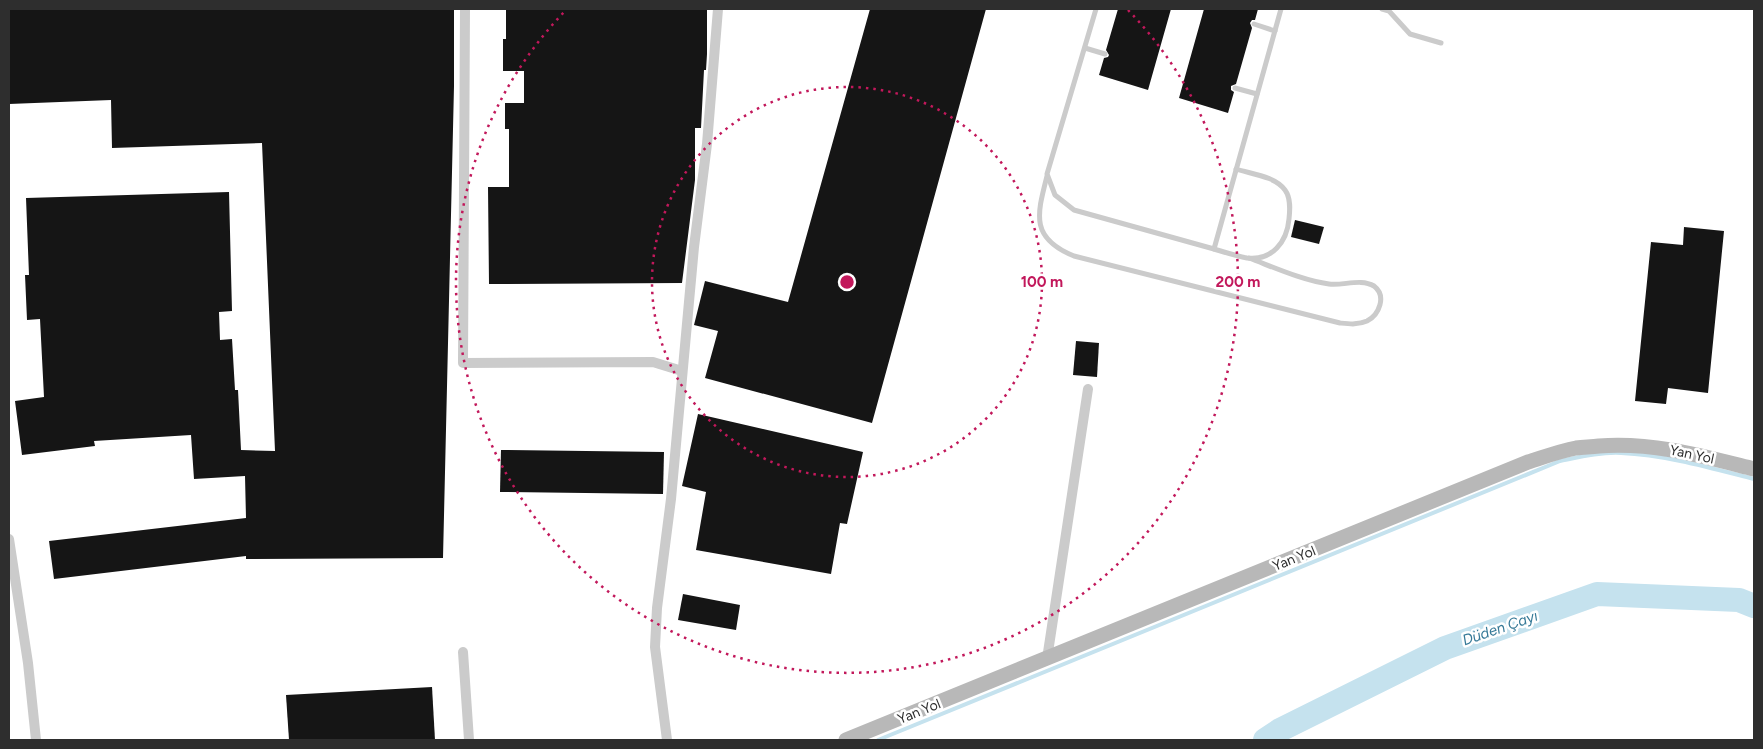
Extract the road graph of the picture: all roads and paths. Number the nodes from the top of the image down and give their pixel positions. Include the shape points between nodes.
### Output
1 (465, 9) edge
2 (718, 9) edge
3 (1096, 9) edge
4 (1281, 9) edge
5 (1382, 9) edge
6 (1254, 24) dead end
7 (1275, 30) junction
8 (1442, 43) dead end
9 (1085, 48) junction
10 (1105, 54) dead end
11 (1235, 88) dead end
12 (1257, 94) junction
13 (1236, 169) junction
14 (1048, 174) junction
15 (1214, 249) junction
16 (1249, 258) junction
17 (682, 372) junction
18 (1088, 388) dead end
19 (1754, 469) edge
20 (9, 539) edge
21 (462, 652) dead end
22 (1047, 659) junction
23 (36, 740) edge
24 (468, 740) edge
25 (667, 740) edge
26 (846, 740) edge

1 - 17 street via 463,363 653,362
2 - 17 street
3 - 9 lane
4 - 7 lane
5 - 8 lane via 1389,11 1410,34
6 - 7 lane
7 - 12 lane
9 - 10 lane
9 - 14 lane
11 - 12 lane
12 - 13 lane
13 - 15 lane
13 - 16 lane via 1271,179 1285,190 1291,206 1288,229 1280,246 1267,256
14 - 15 lane via 1055,195 1074,210
14 - 16 lane via 1039,211 1041,228 1059,250 1340,323 1368,320 1379,308 1379,292 1367,284 1318,282
15 - 16 lane
17 - 25 street via 655,647
18 - 22 street
19 - 22 street, Yan Yol via 1684,451 1640,445 1558,452
20 - 23 street
21 - 24 street
22 - 26 street, Yan Yol

